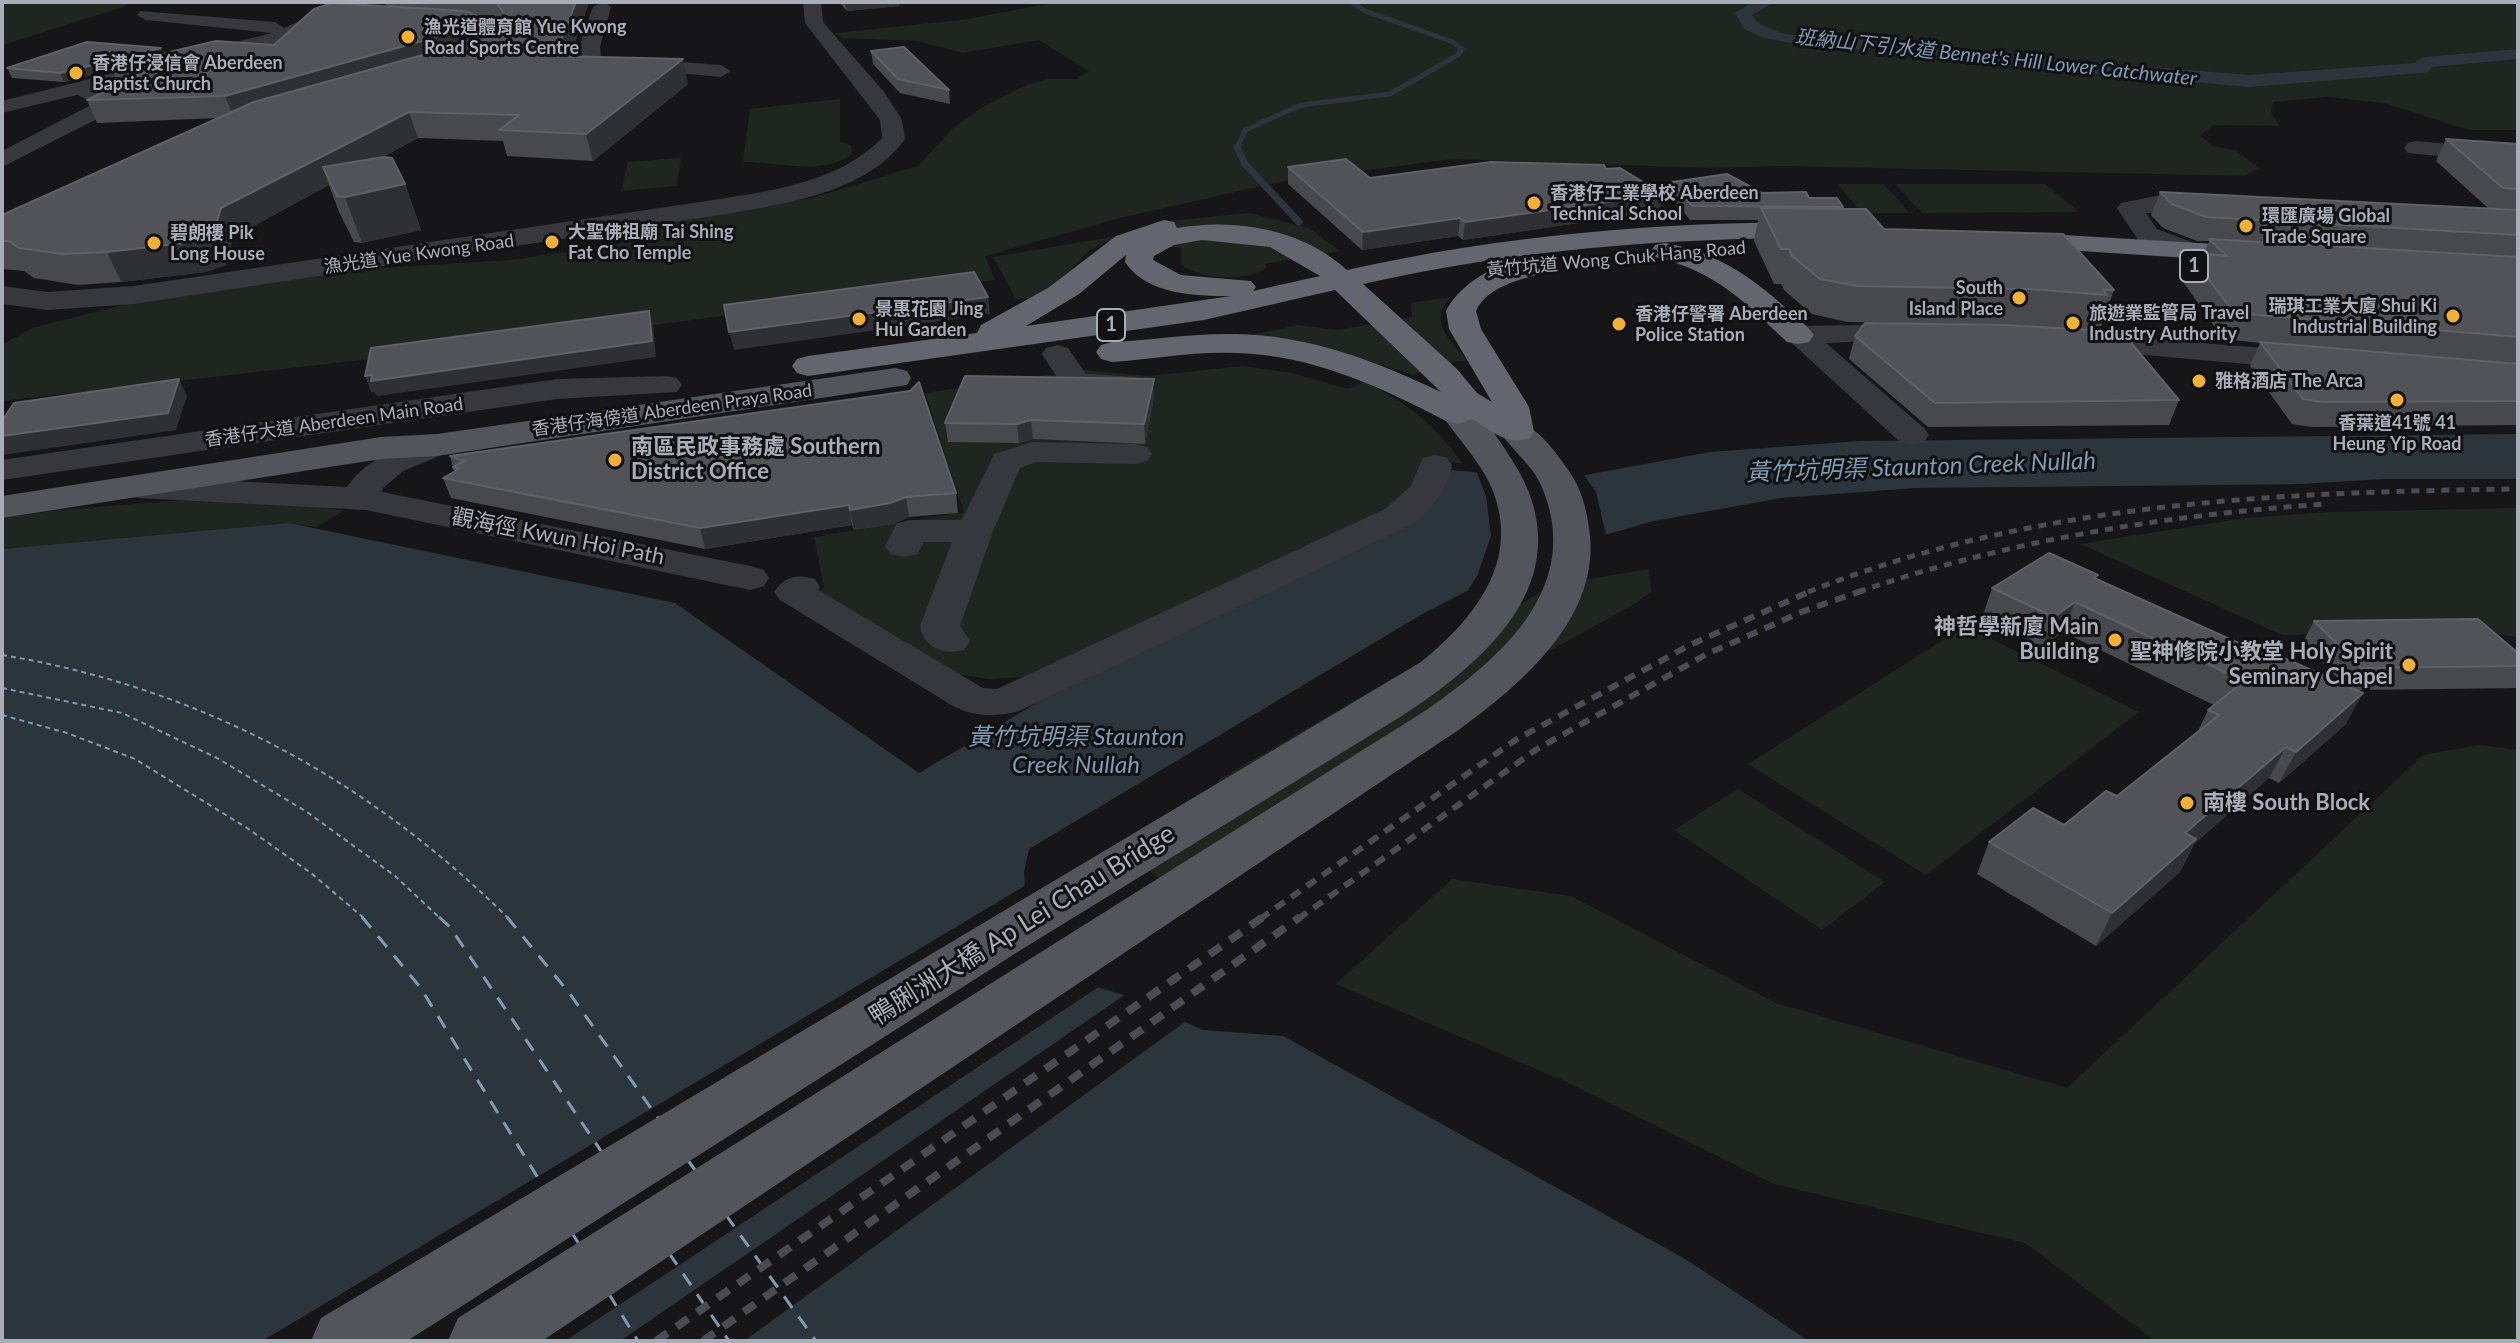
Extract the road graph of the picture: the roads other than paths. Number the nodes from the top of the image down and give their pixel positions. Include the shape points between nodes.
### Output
1 (812, 2) edge
2 (602, 7) dead end
3 (361, 9) edge
4 (146, 15) dead end
5 (396, 17) edge
6 (300, 30) junction
7 (445, 65) edge
8 (721, 71) dead end
9 (16, 83) edge
10 (74, 89) junction
11 (2, 107) edge
12 (2416, 148) dead end
13 (7, 157) edge
14 (2518, 157) edge
15 (2231, 206) edge
16 (1133, 246) junction
17 (1783, 246) junction
18 (2188, 250) junction
19 (1665, 251) junction
20 (1535, 266) junction
21 (1725, 271) junction
22 (1299, 287) junction
23 (2, 295) edge
24 (1339, 298) joint
25 (1941, 334) edge
26 (1798, 335) junction
27 (2047, 340) edge
28 (972, 342) junction
29 (1057, 354) junction
30 (2345, 363) edge
31 (808, 366) joint
32 (1140, 384) edge
33 (666, 385) junction
34 (898, 389) joint
35 (1462, 407) junction
36 (1517, 432) junction
37 (1912, 435) dead end
38 (442, 454) junction
39 (1135, 454) dead end
40 (1435, 465) dead end
41 (2, 470) edge
42 (2, 482) edge
43 (139, 487) junction
44 (366, 499) junction
45 (2, 507) edge
46 (975, 531) junction
47 (904, 546) dead end
48 (750, 578) dead end
49 (798, 589) dead end
50 (950, 641) dead end
51 (346, 1341) edge
52 (483, 1341) edge

1 - 23 street, 漁光道 Yue Kwong Road via 814,23 877,98 891,120 894,139 869,162 823,182 690,213 169,291 62,301
2 - 8 street via 590,47 594,61
3 - 6 street via 334,14
4 - 6 street
5 - 7 street via 472,22 498,34 485,50
6 - 10 street
9 - 10 street
10 - 11 street
10 - 13 street via 113,102
12 - 14 street
15 - 18 street via 2161,203 2130,208 2148,235
16 - 22 highway via 1148,272 1172,282
16 - 28 highway via 1037,309
16 - 35 highway via 1185,234 1244,234 1279,241 1326,266 1445,376
17 - 19 highway, 黃竹坑道 Wong Chuk Hang Road / 1
17 - 21 highway via 1741,257
17 - 22 highway, 黃竹坑道 Wong Chuk Hang Road / 1 via 1842,239 1718,230 1590,238 1417,263
18 - 18 highway, 1 via 1991,247 2289,265
19 - 20 highway, 黃竹坑道 Wong Chuk Hang Road / 1
19 - 21 highway via 1690,255
20 - 24 highway, 黃竹坑道 Wong Chuk Hang Road / 1
20 - 36 highway via 1477,288 1467,298 1461,319 1512,407
21 - 26 highway
22 - 28 highway, 香港仔海傍道 Aberdeen Praya Road / 1 via 1204,311
24 - 29 highway, 香港仔海傍道 Aberdeen Praya Road / 1
25 - 26 street
26 - 37 street
27 - 30 street
28 - 31 highway, 香港仔海傍道 Aberdeen Praya Road / 1
29 - 32 street via 1076,383
29 - 34 highway, 香港仔海傍道 Aberdeen Praya Road / 1
29 - 35 highway via 1232,343 1292,348 1355,364
31 - 33 main road, 香港仔海傍道 Aberdeen Praya Road
33 - 41 street, 香港仔大道 Aberdeen Main Road via 557,389
33 - 42 main road, 香港仔海傍道 Aberdeen Praya Road
34 - 38 main road, 香港仔海傍道 Aberdeen Praya Road
35 - 36 highway
35 - 51 main road, 鴨脷洲大橋 Ap Lei Chau Bridge via 1516,495 1522,544 1497,608 1460,653 1397,697
36 - 52 main road via 1557,481 1574,541 1567,579 1548,620 1496,681
38 - 43 main road, 香港仔海傍道 Aberdeen Praya Road via 350,453
38 - 44 street via 380,471 364,489
39 - 46 street via 1013,456
40 - 49 street via 1427,489 1398,517 1004,702 968,697
43 - 44 street, 觀海徑 Kwun Hoi Path
43 - 45 main road, 香港仔海傍道 Aberdeen Praya Road
44 - 48 street, 觀海徑 Kwun Hoi Path
46 - 47 street via 910,531
46 - 50 street via 940,626

